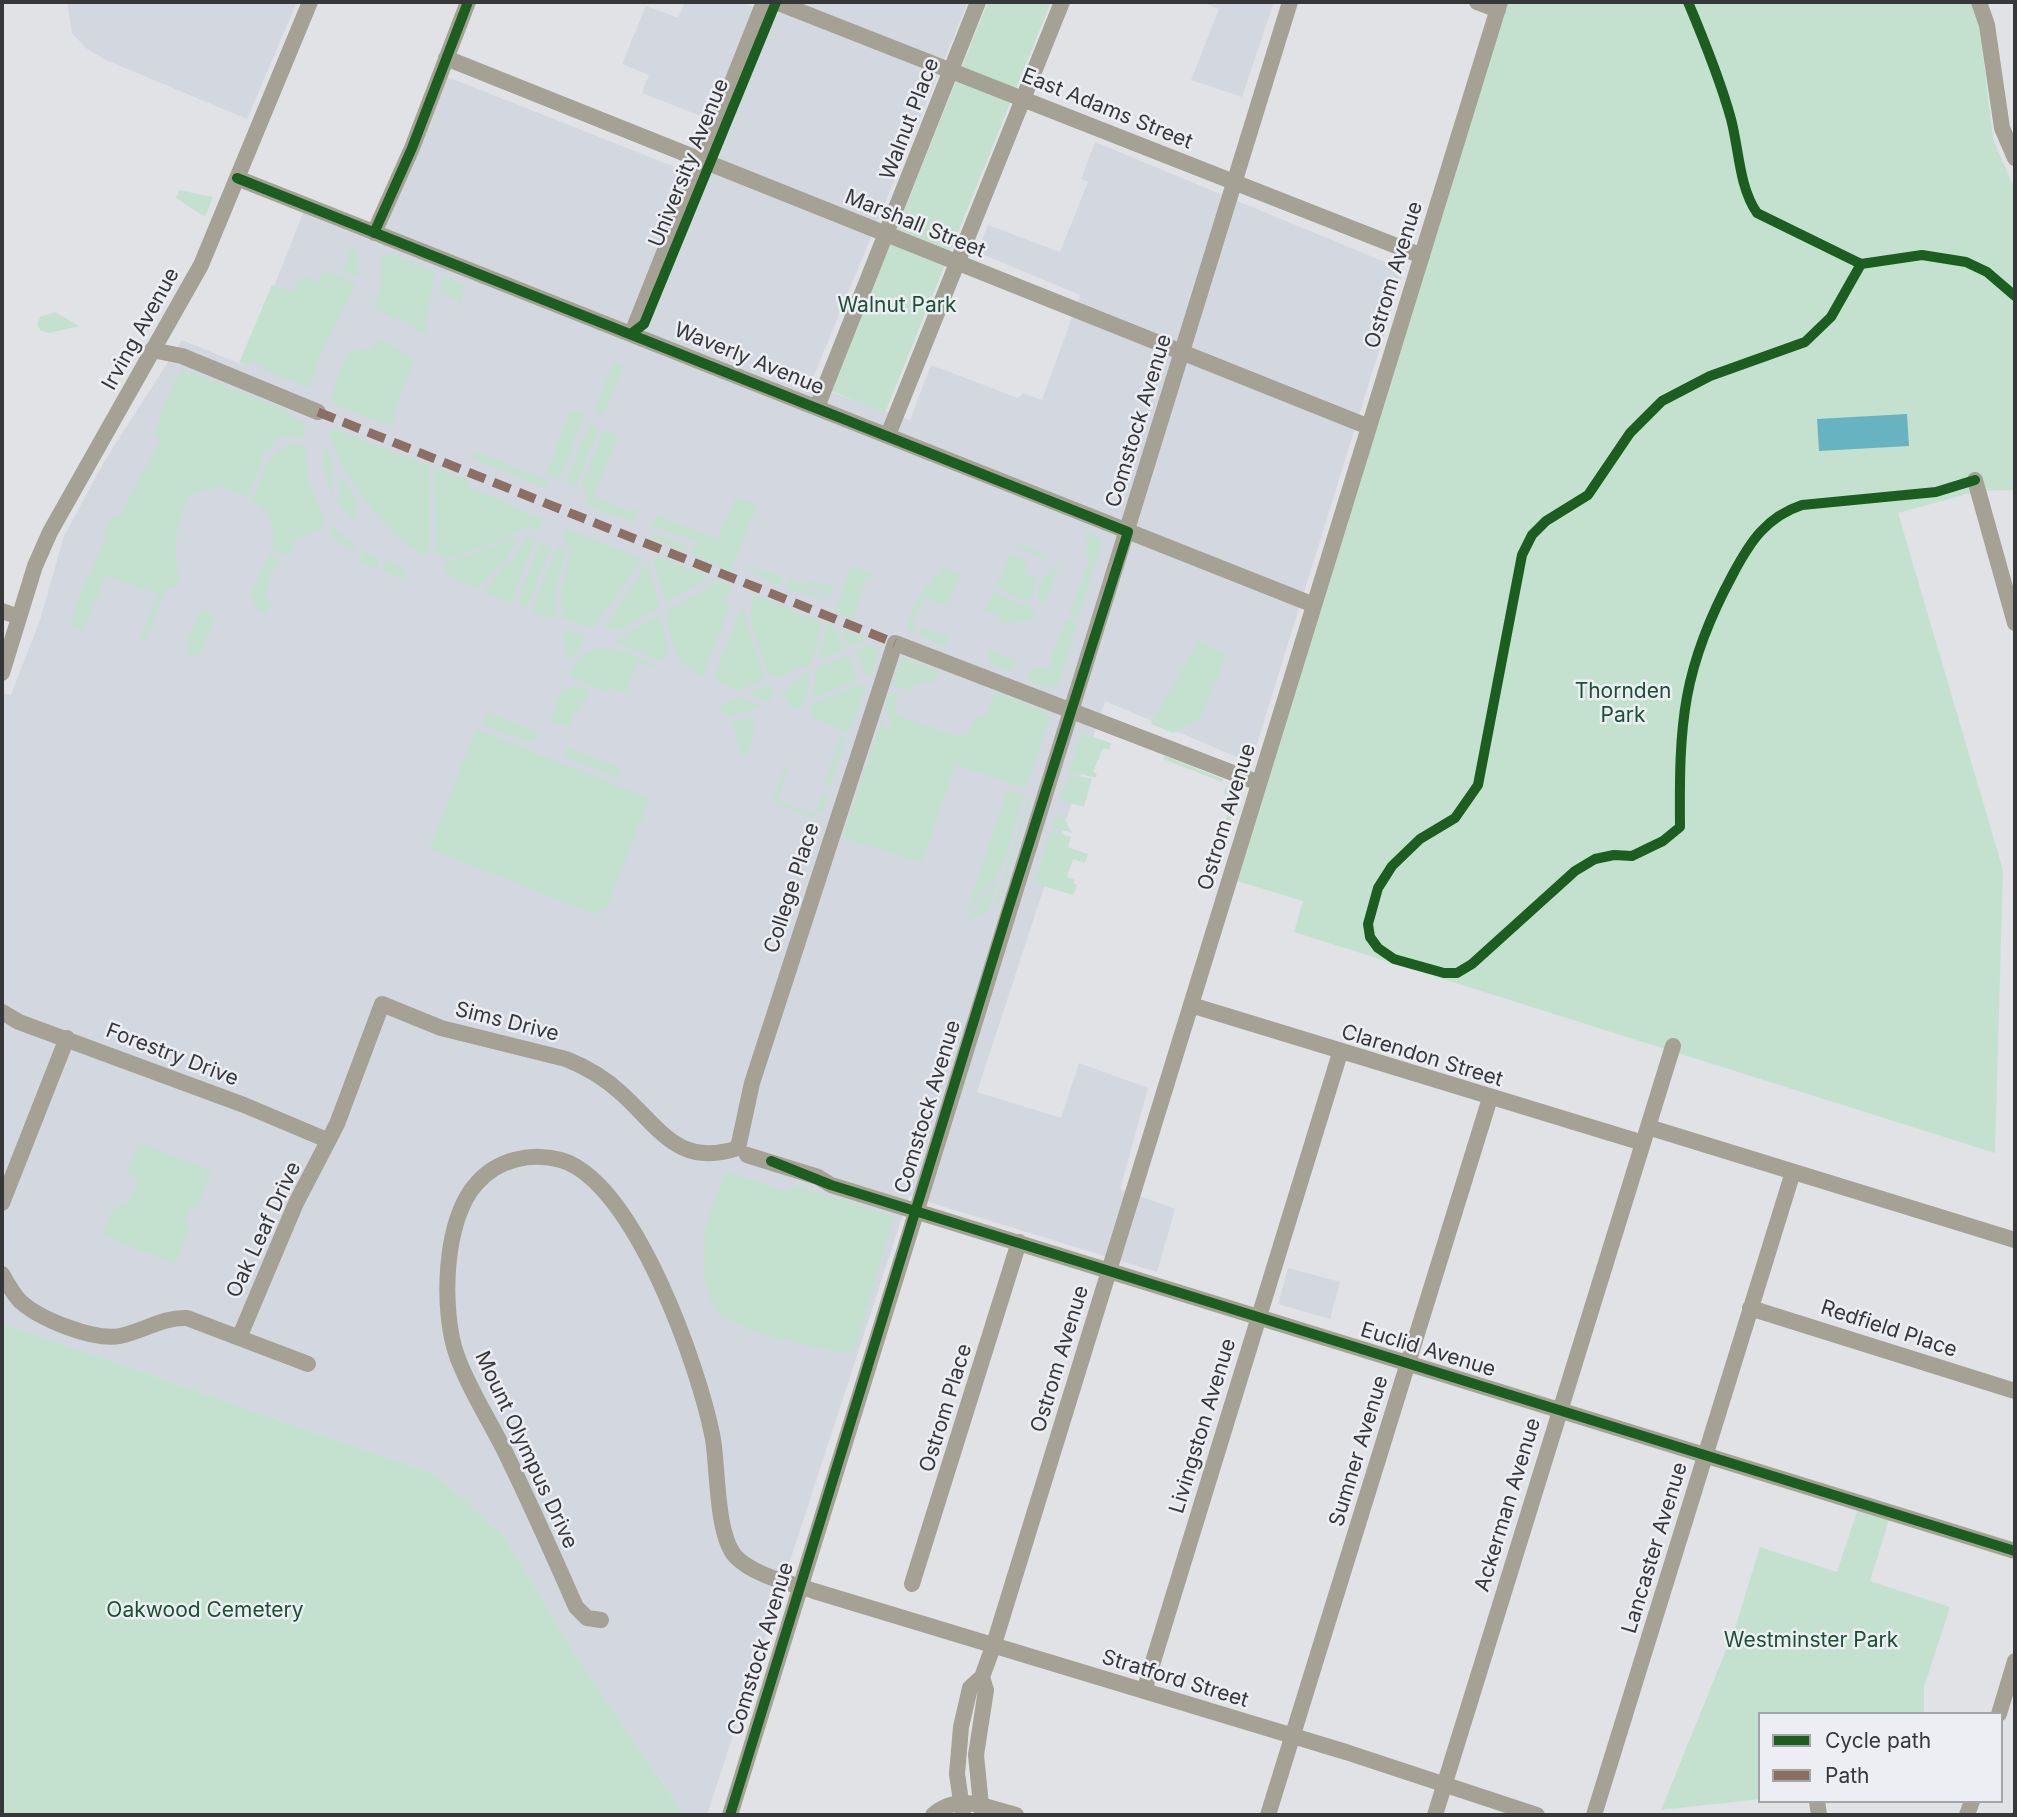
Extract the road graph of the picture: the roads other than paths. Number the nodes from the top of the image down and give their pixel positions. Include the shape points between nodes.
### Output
1 (310, 2) edge
2 (468, 2) edge
3 (764, 2) edge
4 (776, 2) edge
5 (978, 2) edge
6 (1062, 2) edge
7 (1290, 2) edge
8 (1477, 2) edge
9 (1979, 2) edge
10 (1499, 6) edge
11 (446, 58) junction
12 (952, 71) junction
13 (1023, 97) junction
14 (2015, 158) edge
15 (701, 162) junction
16 (237, 178) junction
17 (1233, 182) junction
18 (374, 233) junction
19 (887, 235) junction
20 (1422, 256) junction
21 (958, 264) junction
22 (632, 333) junction
23 (152, 350) junction
24 (1181, 352) junction
25 (817, 407) junction
26 (318, 412) dead end
27 (1369, 427) junction
28 (888, 435) junction
29 (1975, 480) dead end
30 (1128, 531) junction
31 (2008, 567) edge
32 (1314, 605) junction
33 (2, 611) edge
34 (19, 617) junction
35 (2015, 623) edge
36 (2, 673) edge
37 (1071, 711) junction
38 (1259, 783) junction
39 (1191, 1005) junction
40 (2, 1012) edge
41 (67, 1038) junction
42 (1673, 1046) dead end
43 (1340, 1053) junction
44 (1490, 1098) junction
45 (1648, 1127) junction
46 (327, 1140) junction
47 (1643, 1143) junction
48 (743, 1152) junction
49 (1793, 1172) junction
50 (2, 1203) edge
51 (917, 1210) junction
52 (2015, 1240) edge
53 (1019, 1242) junction
54 (1110, 1271) junction
55 (2, 1274) edge
56 (1750, 1308) junction
57 (1259, 1317) junction
58 (239, 1338) junction
59 (308, 1364) dead end
60 (1408, 1364) junction
61 (2015, 1391) edge
62 (1559, 1410) junction
63 (1705, 1454) junction
64 (2015, 1551) edge
65 (912, 1584) dead end
66 (801, 1587) junction
67 (601, 1620) dead end
68 (994, 1644) junction
69 (2015, 1661) edge
70 (982, 1677) junction
71 (1144, 1691) junction
72 (1999, 1712) edge
73 (1293, 1736) junction
74 (1444, 1785) junction
75 (962, 1809) edge
76 (981, 1809) edge
77 (730, 1815) edge
78 (933, 1815) edge
79 (1016, 1815) edge
80 (1268, 1815) edge
81 (1435, 1815) edge
82 (1537, 1815) edge
83 (1594, 1815) edge

1 - 16 street, Irving Avenue
2 - 11 street
3 - 15 street, University Avenue
4 - 12 street, East Adams Street
5 - 12 street, Walnut Place
6 - 13 street
7 - 17 street, Comstock Avenue
8 - 10 street
9 - 14 street via 1987,25 2002,128
10 - 20 street, Ostrom Avenue
11 - 15 street, Marshall Street
11 - 18 street
12 - 13 street, East Adams Street
12 - 19 street, Walnut Place
13 - 17 street, East Adams Street
13 - 21 street
15 - 19 street, Marshall Street
15 - 22 street, University Avenue
16 - 18 street, Waverly Avenue
16 - 23 street, Irving Avenue via 201,265
17 - 20 street, East Adams Street
17 - 24 street, Comstock Avenue
18 - 22 street, Waverly Avenue
19 - 21 street, Marshall Street
19 - 25 street, Walnut Place
20 - 27 street, Ostrom Avenue
21 - 24 street, Marshall Street
21 - 28 street
22 - 25 street, Waverly Avenue
23 - 26 street via 181,356
23 - 34 street, Irving Avenue via 50,532
24 - 27 street, Marshall Street
24 - 30 street, Comstock Avenue
25 - 28 street, Waverly Avenue
27 - 32 street, Ostrom Avenue
28 - 30 street, Waverly Avenue
29 - 31 street
30 - 32 street, Waverly Avenue
30 - 37 street, Comstock Avenue
31 - 35 street
32 - 38 street, Ostrom Avenue
33 - 34 street
34 - 36 street, Irving Avenue
37 - 38 street
37 - 48 street, College Place via 895,643 752,1083
37 - 51 street, Comstock Avenue
38 - 39 street, Ostrom Avenue
39 - 43 street, Clarendon Street
39 - 54 street, Ostrom Avenue
40 - 41 street, Forestry Drive
41 - 46 street, Forestry Drive
41 - 50 street
42 - 45 street, Ackerman Avenue
43 - 44 street, Clarendon Street
43 - 57 street, Livingston Avenue
44 - 47 street, Clarendon Street
44 - 60 street, Sumner Avenue
45 - 47 street, Ackerman Avenue
45 - 49 street
46 - 48 street, Sims Drive via 382,1004 441,1028 583,1066 621,1093 673,1144 687,1150
46 - 58 street, Oak Leaf Drive
47 - 62 street, Ackerman Avenue
48 - 51 street, Euclid Avenue
49 - 52 street
49 - 56 street, Lancaster Avenue
51 - 53 street, Euclid Avenue
51 - 66 street, Comstock Avenue
53 - 54 street, Euclid Avenue
53 - 65 street, Ostrom Place
54 - 57 street, Euclid Avenue
54 - 68 street, Ostrom Avenue
55 - 58 street via 30,1308 98,1337 122,1335 172,1317 187,1318
56 - 61 street, Redfield Place
56 - 63 street, Lancaster Avenue
57 - 60 street, Euclid Avenue
57 - 71 street, Livingston Avenue
58 - 59 street
60 - 62 street, Euclid Avenue
60 - 73 street, Sumner Avenue
62 - 63 street, Euclid Avenue
62 - 74 street, Ackerman Avenue
63 - 64 street, Euclid Avenue
63 - 83 street, Lancaster Avenue
66 - 67 street, Mount Olympus Drive via 761,1572 734,1555 727,1540 699,1378 628,1223 584,1172 561,1160 526,1157 490,1171 473,1186 465,1202 449,1260 451,1328 456,1355 471,1389 508,1457 576,1607 587,1618
66 - 68 street, Stratford Street
66 - 77 street, Comstock Avenue
68 - 70 street, Ostrom Avenue
68 - 71 street, Stratford Street
69 - 72 street
70 - 75 street via 970,1688 961,1727 957,1774
70 - 76 street via 986,1690 976,1755
71 - 73 street, Stratford Street
73 - 74 street, Stratford Street
73 - 80 street, Sumner Avenue
74 - 81 street, Ackerman Avenue
74 - 82 street, Stratford Street
75 - 76 street
75 - 78 street via 942,1807
76 - 79 street

